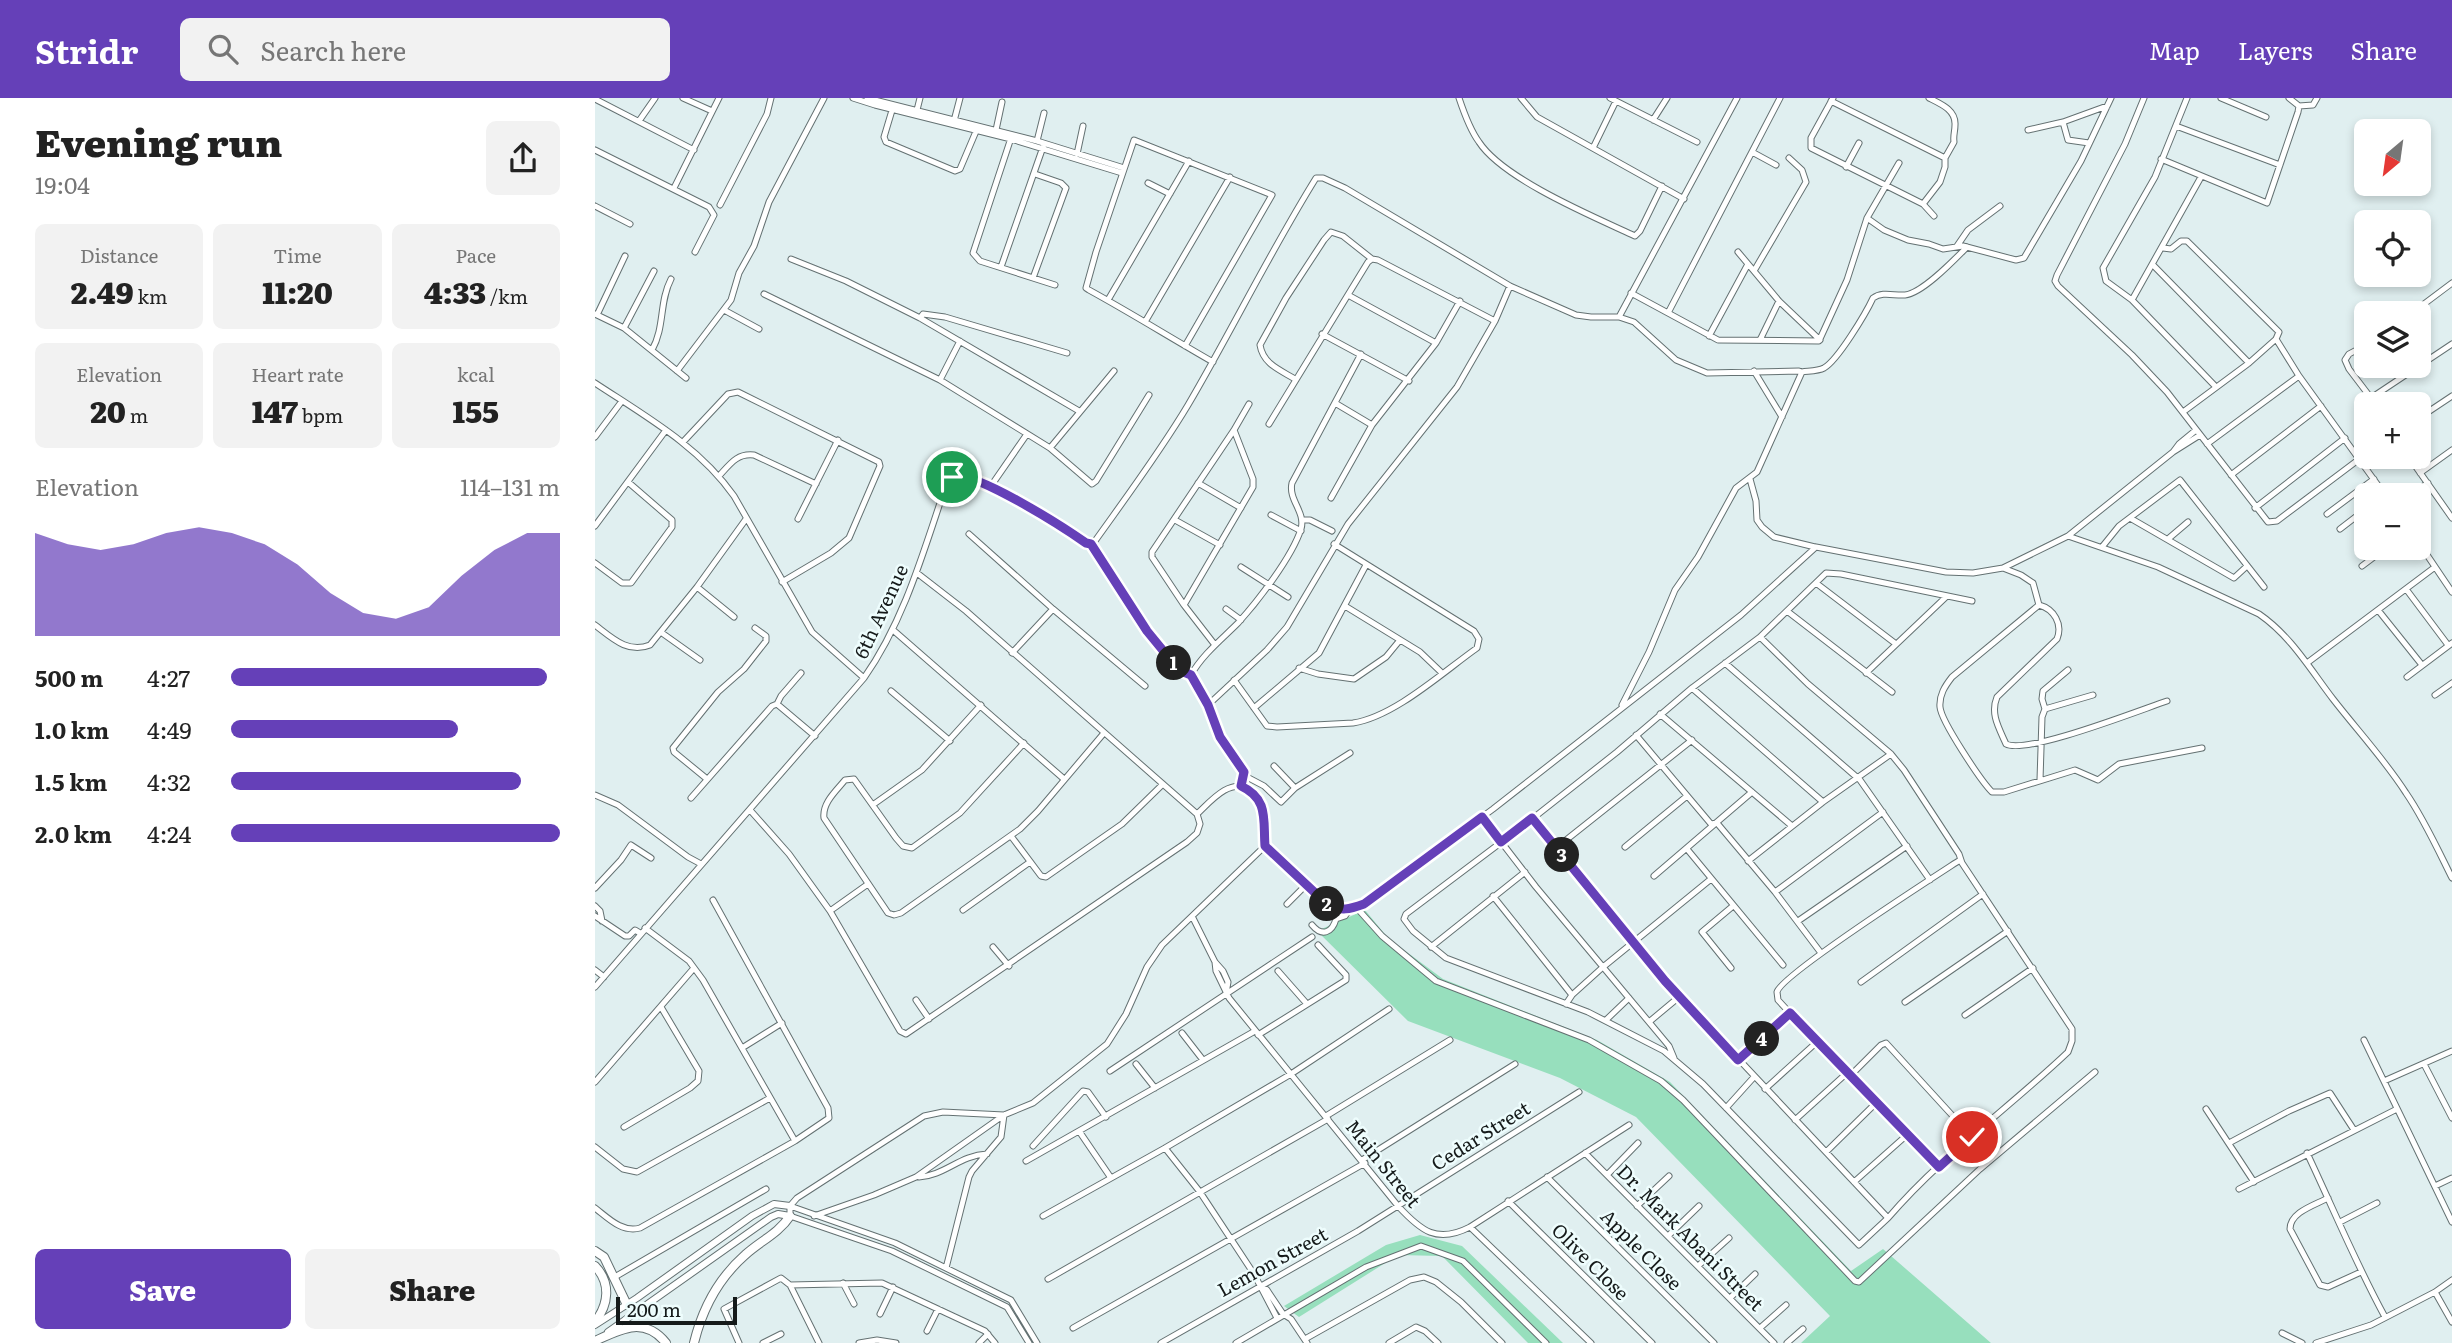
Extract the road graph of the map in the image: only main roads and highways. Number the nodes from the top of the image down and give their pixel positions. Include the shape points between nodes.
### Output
1 (790, 1206) road end
2 (793, 1217) joint
3 (595, 1251) edge
4 (595, 1266) edge
5 (627, 1305) junction
6 (595, 1323) edge
7 (595, 1341) edge
8 (666, 1343) edge
9 (694, 1343) edge

1 - 5 main road via 774,1204 752,1216
2 - 7 main road via 771,1217
2 - 9 highway via 731,1267 707,1306
3 - 5 highway via 604,1257
4 - 6 highway via 607,1291
5 - 6 main road
7 - 8 highway via 630,1327 654,1331

